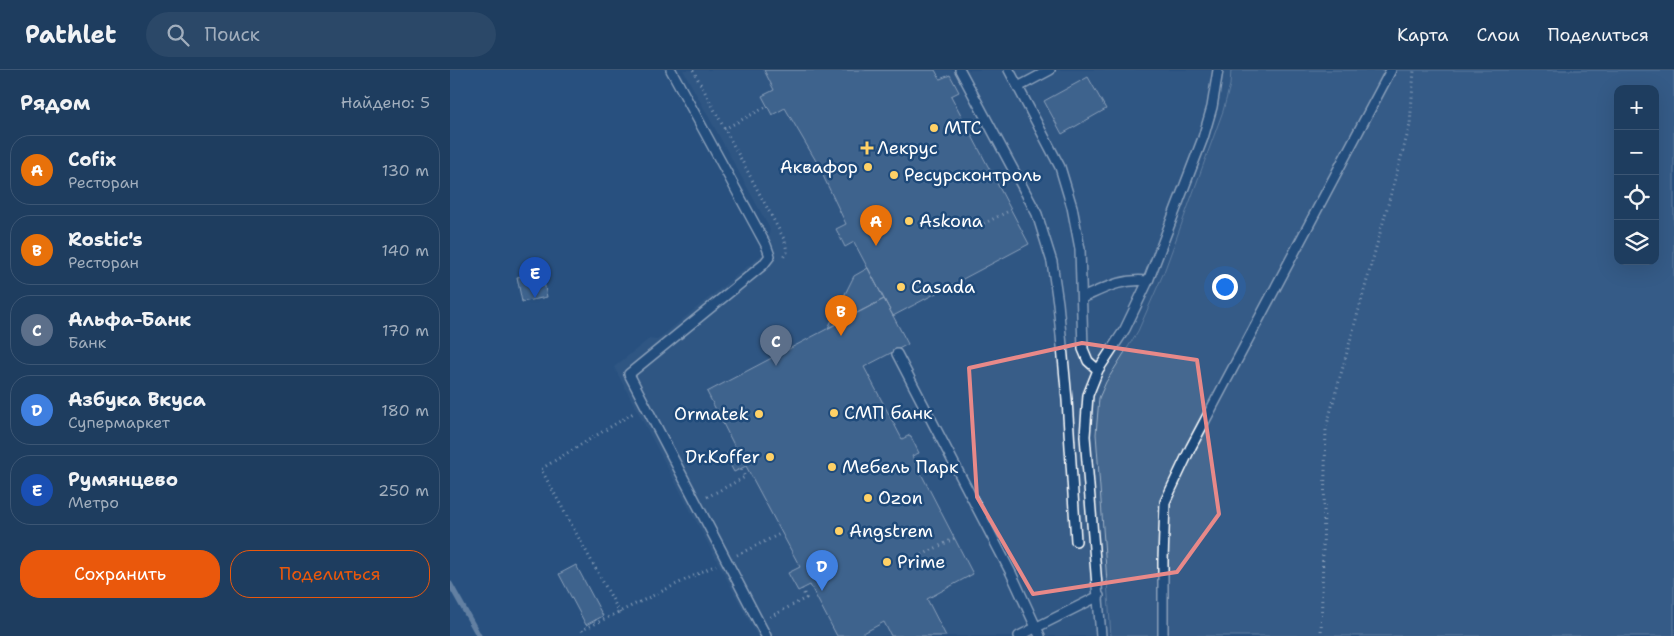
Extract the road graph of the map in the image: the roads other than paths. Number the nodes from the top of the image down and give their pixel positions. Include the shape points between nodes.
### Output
1 (671, 70) edge
2 (960, 70) edge
3 (1009, 70) edge
4 (1050, 70) edge
5 (1218, 70) edge
6 (1391, 70) edge
7 (1018, 87) junction
8 (1148, 281) junction
9 (1082, 298) junction
10 (896, 354) dead end
11 (1098, 370) junction
12 (1076, 541) dead end
13 (1099, 596) junction
14 (1038, 632) edge
15 (766, 636) edge
16 (1019, 636) edge
17 (1101, 636) edge
18 (1163, 636) edge

1 - 15 lane via 770,256 750,277 630,374
2 - 12 lane via 1037,214 1052,262 1067,400
3 - 7 lane
4 - 7 lane
5 - 8 lane via 1203,138
6 - 18 lane via 1165,502
7 - 9 lane via 1060,167 1080,248
8 - 9 lane via 1133,279 1120,282
8 - 11 lane via 1126,329
9 - 11 lane via 1083,349 1088,361
10 - 14 lane via 1011,572
11 - 13 lane via 1088,395 1085,436
13 - 14 lane
13 - 17 lane
14 - 16 lane

